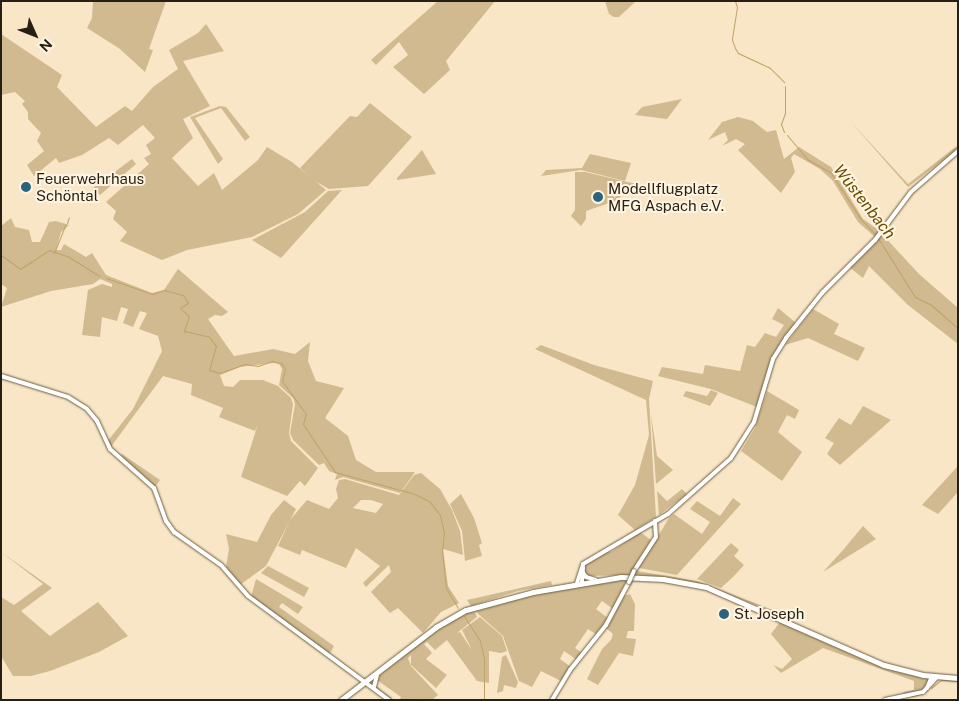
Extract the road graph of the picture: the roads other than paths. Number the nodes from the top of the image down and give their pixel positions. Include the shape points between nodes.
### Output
1 (958, 151) edge
2 (1, 376) edge
3 (656, 521) junction
4 (587, 562) junction
5 (582, 570) junction
6 (596, 580) junction
7 (580, 582) junction
8 (377, 676) junction
9 (934, 676) junction
10 (958, 678) edge
11 (368, 682) junction
12 (375, 688) junction
13 (341, 700) edge
14 (388, 700) edge
15 (552, 700) edge
16 (885, 700) edge

1 - 3 street via 910,192 877,237 822,293 777,352 757,415 740,446 683,502
2 - 11 street via 68,397 87,409 97,421 110,449 154,488 174,532 214,559 248,596
3 - 4 street
3 - 15 street, bridge via 656,537 606,625 570,670
4 - 5 street
4 - 7 street via 580,568
5 - 6 street via 586,577
5 - 7 street
6 - 7 main road
6 - 9 main road via 663,578 706,587 876,662
7 - 8 main road via 490,601 458,613
8 - 11 main road
8 - 12 street via 373,682
9 - 10 main road
9 - 16 street via 924,692
11 - 12 street
11 - 13 main road
12 - 14 street

